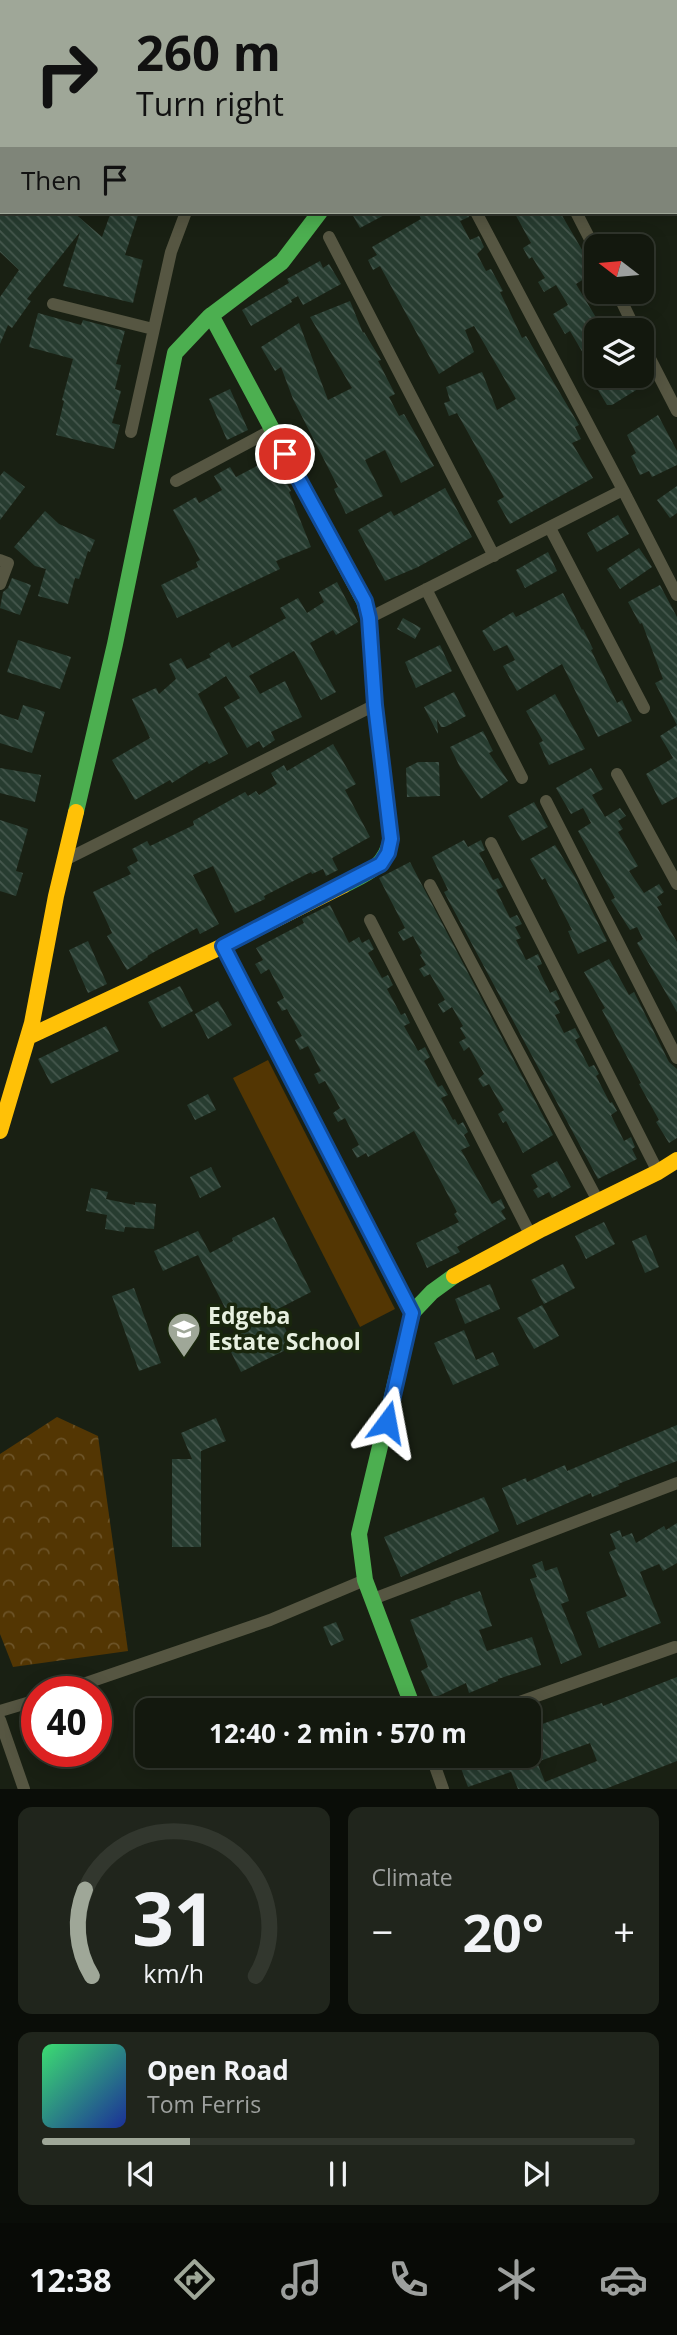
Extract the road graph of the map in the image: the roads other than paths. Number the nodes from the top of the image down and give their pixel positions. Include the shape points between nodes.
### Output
1 (185, 214) edge
2 (318, 214) edge
3 (477, 214) edge
4 (577, 214) edge
5 (587, 234) edge
6 (329, 237) dead end
7 (53, 304) dead end
8 (211, 315) junction
9 (153, 329) junction
10 (654, 366) edge
11 (677, 411) edge
12 (272, 429) junction
13 (131, 432) dead end
14 (176, 481) dead end
15 (623, 490) junction
16 (550, 528) junction
17 (494, 556) junction
18 (0, 560) edge
19 (0, 584) edge
20 (426, 589) junction
21 (677, 595) edge
22 (369, 618) junction
23 (375, 705) junction
24 (644, 708) dead end
25 (617, 774) dead end
26 (522, 778) dead end
27 (546, 801) dead end
28 (491, 843) dead end
29 (65, 860) junction
30 (677, 884) edge
31 (430, 885) dead end
32 (370, 920) dead end
33 (223, 946) junction
34 (28, 1037) junction
35 (677, 1058) edge
36 (0, 1131) edge
37 (677, 1160) edge
38 (658, 1172) junction
39 (598, 1201) junction
40 (530, 1234) junction
41 (412, 1313) junction
42 (677, 1483) edge
43 (365, 1580) junction
44 (373, 1599) junction
45 (675, 1647) dead end
46 (107, 1676) edge
47 (410, 1698) edge
48 (531, 1698) edge
49 (21, 1705) edge
50 (0, 1711) edge
51 (0, 1720) edge
52 (436, 1768) edge
53 (24, 1789) edge
54 (443, 1789) edge

1 - 9 street
2 - 8 street via 279,265
3 - 15 street
4 - 5 street
6 - 17 street
7 - 9 street
8 - 12 street
8 - 29 street via 186,336 170,369 115,644
9 - 13 street
10 - 11 street
12 - 14 street
12 - 22 street via 365,601
15 - 16 street
15 - 21 street
16 - 17 street
16 - 24 street
17 - 20 street
18 - 19 street via 8,563
20 - 22 street
20 - 26 street
22 - 23 street
23 - 29 street
23 - 33 street via 391,839 388,853 381,864
25 - 30 street
27 - 35 street
28 - 38 street
29 - 34 street
31 - 39 street
32 - 40 street
33 - 34 street
33 - 41 street
34 - 36 street
37 - 38 street
38 - 39 street
39 - 40 street
40 - 41 street via 449,1278
41 - 43 street via 359,1534
42 - 44 street
43 - 44 street
43 - 46 street via 270,1620
44 - 47 street
45 - 48 street
49 - 50 street
51 - 53 street
52 - 54 street

